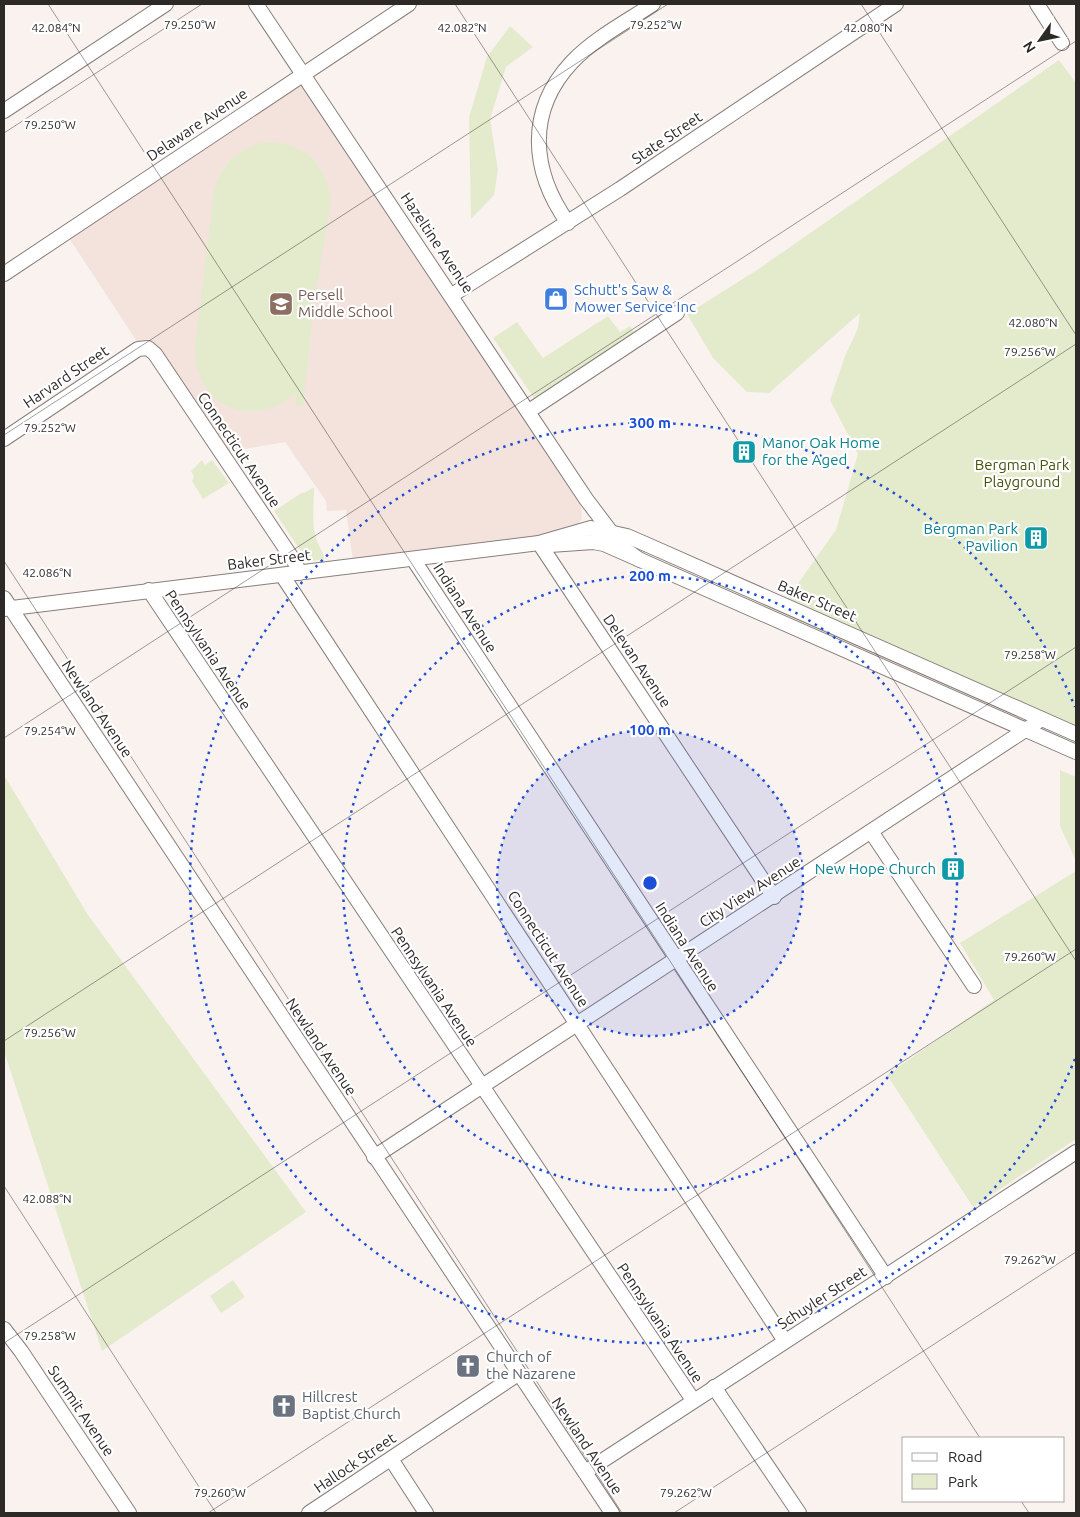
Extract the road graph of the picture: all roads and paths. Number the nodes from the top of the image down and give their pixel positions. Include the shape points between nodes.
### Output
1 (166, 4) edge
2 (256, 4) edge
3 (409, 4) edge
4 (654, 4) edge
5 (896, 4) edge
6 (1037, 4) edge
7 (1062, 43) dead end
8 (304, 74) junction
9 (4, 111) edge
10 (568, 223) junction
11 (4, 274) edge
12 (452, 295) junction
13 (676, 313) dead end
14 (148, 348) joint
15 (529, 411) junction
16 (4, 439) edge
17 (588, 502) junction
18 (610, 531) junction
19 (570, 534) junction
20 (539, 543) junction
21 (413, 559) junction
22 (640, 560) junction
23 (299, 573) junction
24 (282, 575) junction
25 (148, 590) junction
26 (6, 605) edge
27 (1042, 719) junction
28 (1026, 730) junction
29 (1076, 734) edge
30 (1076, 752) edge
31 (872, 832) junction
32 (774, 896) junction
33 (676, 960) junction
34 (974, 986) dead end
35 (578, 1024) junction
36 (482, 1087) junction
37 (1076, 1152) edge
38 (374, 1157) junction
39 (886, 1277) junction
40 (4, 1329) edge
41 (785, 1341) junction
42 (4, 1348) edge
43 (21, 1351) junction
44 (518, 1374) junction
45 (714, 1387) junction
46 (693, 1400) junction
47 (391, 1459) junction
48 (585, 1472) junction
49 (129, 1513) edge
50 (309, 1513) edge
51 (426, 1513) edge
52 (612, 1513) edge
53 (799, 1513) edge

1 - 9 street
2 - 8 street, Hazeltine Avenue
3 - 8 street, Delaware Avenue
4 - 10 street via 587,48 572,62 545,107 538,145 542,171 554,203
5 - 10 street, State Street
6 - 7 street
8 - 11 street, Delaware Avenue
8 - 12 street, Hazeltine Avenue
10 - 12 street, State Street
12 - 15 street, Hazeltine Avenue
13 - 15 street
14 - 16 street, Harvard Street via 138,349
14 - 23 street, Connecticut Avenue via 205,428
15 - 17 street, Hazeltine Avenue
17 - 18 street, Hazeltine Avenue
17 - 19 street via 585,519
18 - 19 street, Baker Street via 591,528
18 - 22 street, Hazeltine Avenue via 623,548
18 - 27 street, Baker Street
19 - 20 street, Baker Street
20 - 21 street, Baker Street
20 - 22 street, Baker Street via 556,546 593,542
20 - 32 street, Delevan Avenue
21 - 23 street, Baker Street
21 - 33 street, Indiana Avenue
22 - 28 street, Baker Street
23 - 24 street, Baker Street
24 - 25 street, Baker Street
24 - 35 street, Connecticut Avenue
25 - 26 street, Baker Street
25 - 36 street, Pennsylvania Avenue
26 - 38 street, Newland Avenue
27 - 28 street, City View Avenue
27 - 29 street, Baker Street
28 - 30 street, Baker Street
28 - 31 street, City View Avenue
31 - 32 street, City View Avenue
31 - 34 street
32 - 33 street, City View Avenue
33 - 35 street, City View Avenue
33 - 39 street, Indiana Avenue
35 - 36 street, City View Avenue
35 - 41 street, Connecticut Avenue
36 - 38 street, City View Avenue
36 - 46 street, Pennsylvania Avenue
37 - 39 street, Schuyler Street
38 - 44 street, Newland Avenue
39 - 41 street, Schuyler Street
40 - 43 street, Summit Avenue
41 - 45 street, Schuyler Street
42 - 43 street
43 - 49 street, Summit Avenue
44 - 47 street, Hallock Street
44 - 48 street, Newland Avenue
45 - 46 street, Schuyler Street
45 - 53 street, Pennsylvania Avenue
46 - 48 street, Schuyler Street
47 - 50 street, Hallock Street
47 - 51 street
48 - 52 street, Newland Avenue

